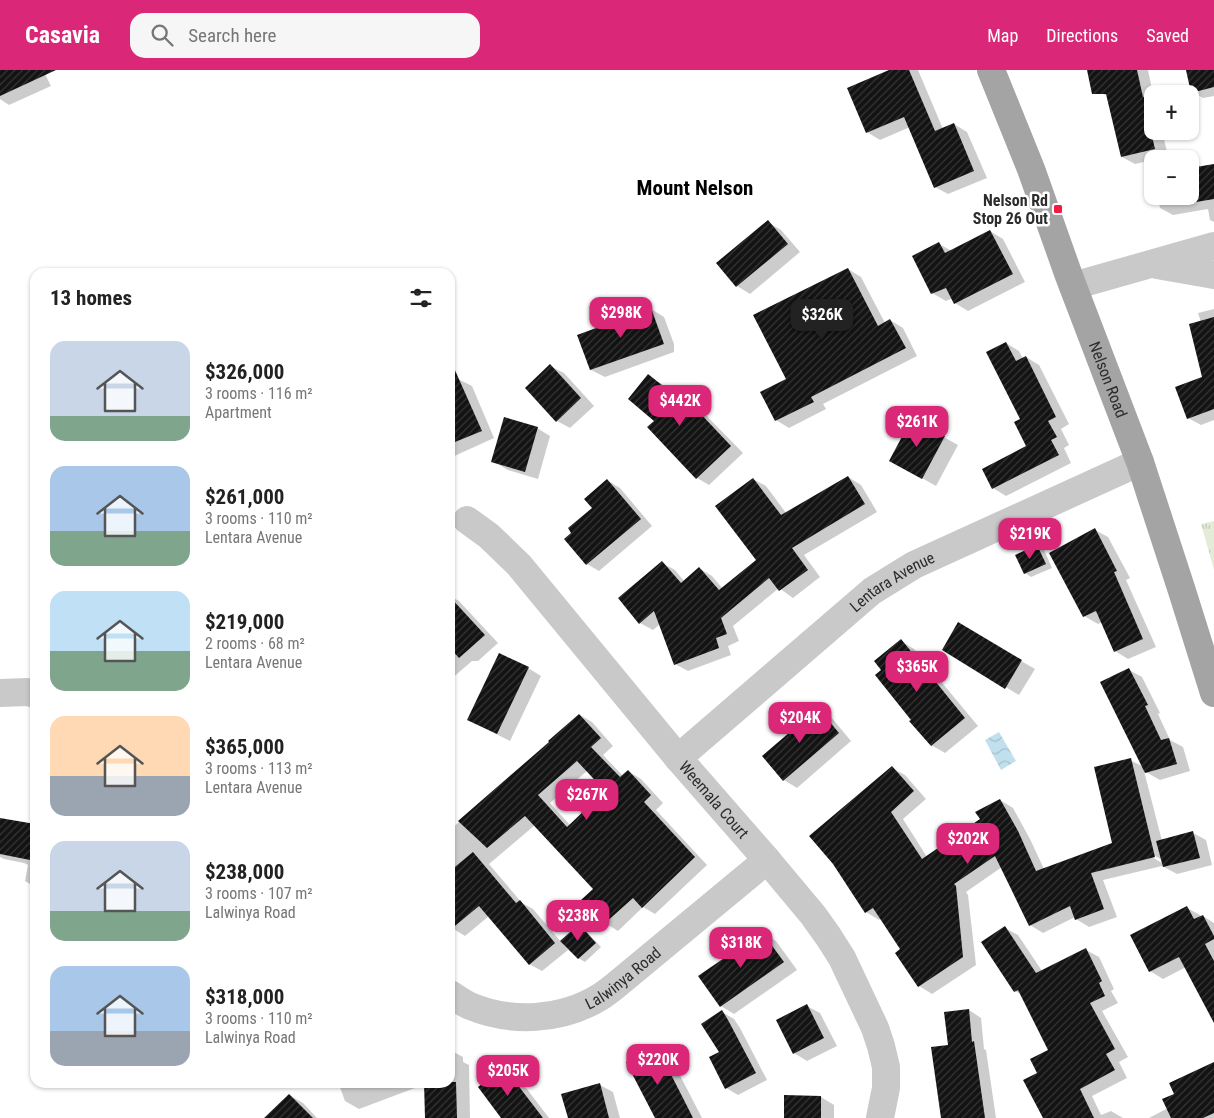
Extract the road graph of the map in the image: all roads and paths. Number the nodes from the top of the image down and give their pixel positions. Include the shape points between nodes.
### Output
1 (991, 70) edge
2 (1214, 246) edge
3 (1151, 264) junction
4 (1214, 275) edge
5 (1073, 286) junction
6 (1140, 462) junction
7 (467, 520) dead end
8 (0, 693) edge
9 (30, 693) edge
10 (1214, 693) edge
11 (678, 758) junction
12 (767, 860) junction
13 (455, 997) edge
14 (880, 1118) edge

1 - 5 main road, Nelson Road
2 - 3 street
3 - 4 street
3 - 5 street
5 - 6 main road, Nelson Road
6 - 10 main road, Nelson Road
6 - 11 street, Lentara Avenue via 914,565 872,591
7 - 11 street, Weemala Court via 519,565
8 - 9 street
11 - 12 street, Weemala Court
12 - 13 street, Lalwinya Road via 600,998 580,1007 559,1014 515,1017 483,1011
12 - 14 street, Weemala Court via 833,943 875,1028 886,1067

